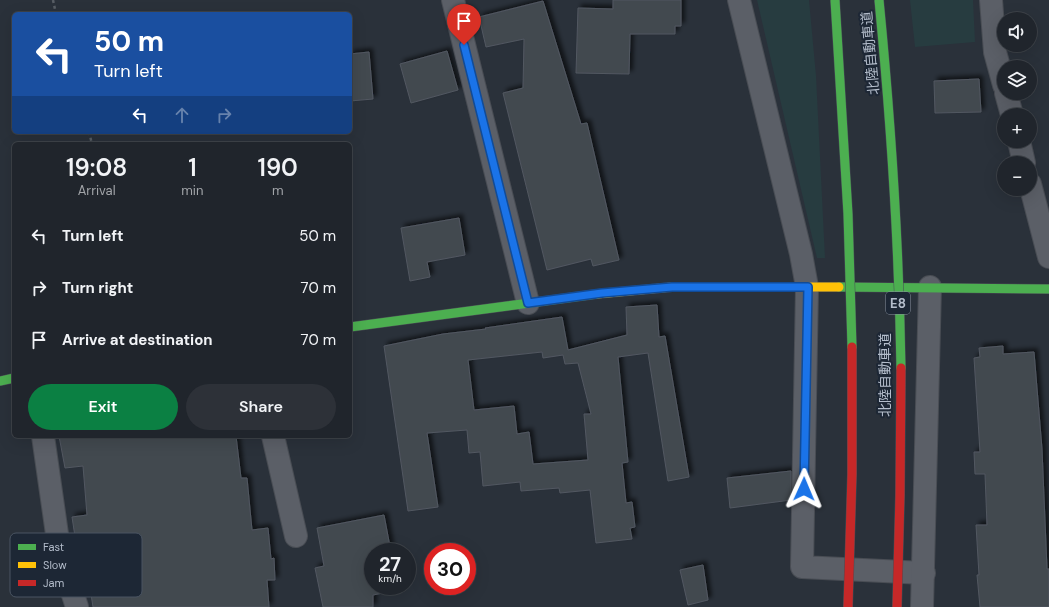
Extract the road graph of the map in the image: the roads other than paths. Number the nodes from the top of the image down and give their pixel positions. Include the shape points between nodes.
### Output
1 (453, 0) edge
2 (739, 0) edge
3 (836, 0) edge
4 (879, 0) edge
5 (991, 0) edge
6 (997, 60) edge
7 (1033, 196) edge
8 (1049, 257) edge
9 (808, 287) junction
10 (930, 287) junction
11 (1049, 288) edge
12 (528, 303) junction
13 (352, 327) edge
14 (12, 378) edge
15 (0, 381) edge
16 (43, 438) edge
17 (273, 438) edge
18 (57, 533) edge
19 (296, 536) dead end
20 (924, 573) junction
21 (74, 597) edge
22 (77, 607) edge
23 (848, 607) edge
24 (897, 607) edge
25 (922, 607) edge

1 - 12 street
2 - 9 street
3 - 23 main road, bridge via 846,153 852,341
4 - 24 main road, 北陸自動車道 / E8, bridge via 893,158 900,344 900,539
5 - 6 street
7 - 8 street
9 - 10 main road
9 - 12 main road via 672,287
9 - 20 street via 802,567
10 - 11 main road
10 - 20 street
12 - 13 main road
14 - 15 main road
16 - 18 street
17 - 19 street
20 - 25 street
21 - 22 street

